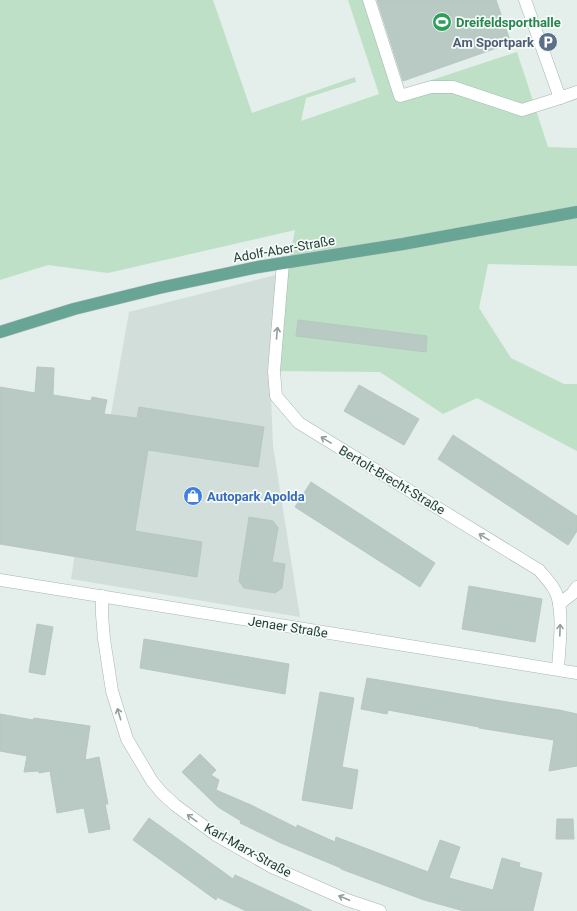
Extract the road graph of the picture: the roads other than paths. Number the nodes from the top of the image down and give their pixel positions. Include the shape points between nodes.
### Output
1 (369, 0) edge
2 (526, 0) edge
3 (577, 92) edge
4 (560, 98) junction
5 (577, 212) edge
6 (283, 263) junction
7 (0, 332) edge
8 (0, 580) edge
9 (577, 586) edge
10 (102, 596) junction
11 (559, 604) junction
12 (558, 669) junction
13 (577, 673) edge
14 (380, 911) edge

1 - 4 street via 400,96 431,87 453,87 522,110
2 - 4 street
3 - 4 street
5 - 6 main road, Adolf-Aber-Straße
6 - 7 main road, Adolf-Aber-Straße via 159,288 74,309
11 -> 6 street, Bertolt-Brecht-Straße via 555,590 539,570 299,423 276,396 274,371
8 - 10 street, Jenaer Straße
9 - 11 street via 572,594
10 - 12 street, Jenaer Straße
14 -> 10 street, Karl-Marx-Straße via 347,900 272,867 216,835 161,792 127,739 112,691 104,639
12 -> 11 street, Bertolt-Brecht-Straße via 561,616
12 - 13 street, Jenaer Straße

